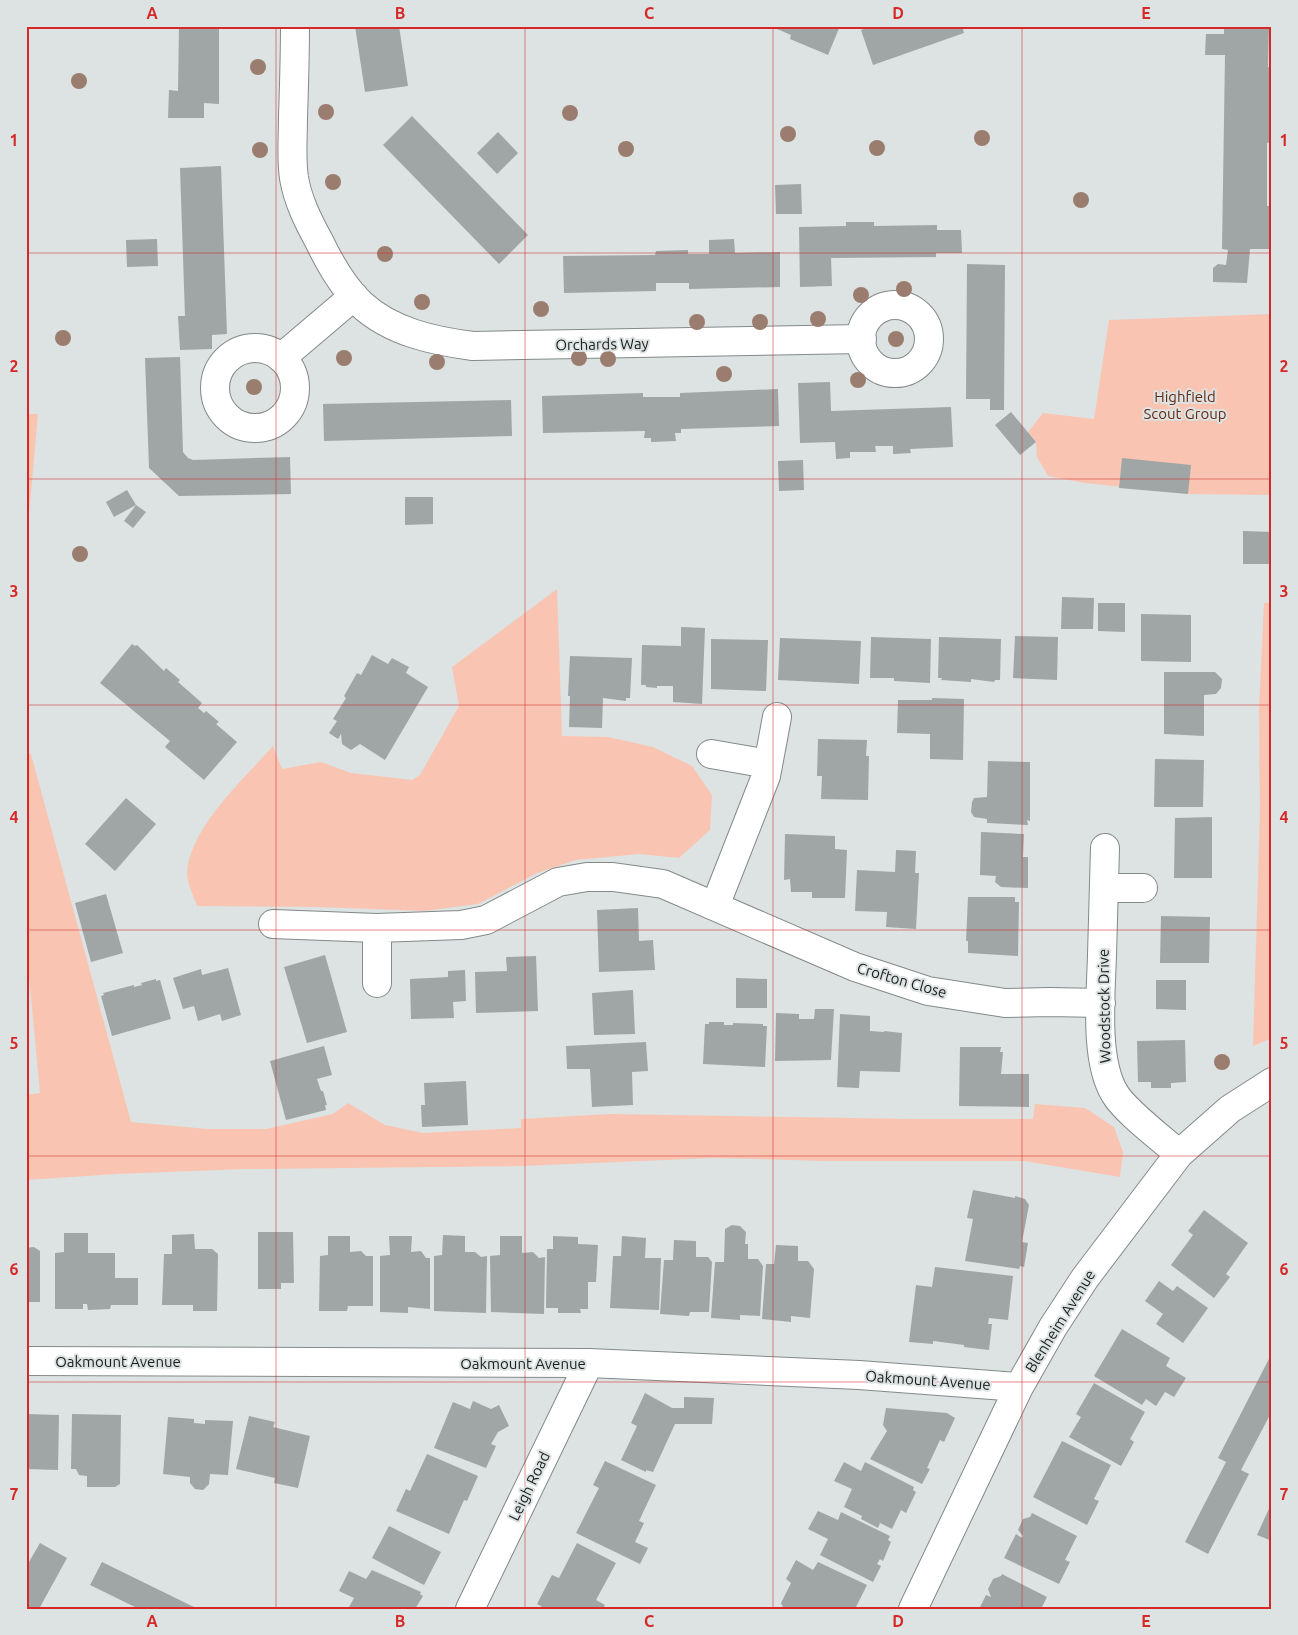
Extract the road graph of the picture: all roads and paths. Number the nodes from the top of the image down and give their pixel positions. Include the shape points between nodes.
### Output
1 (296, 26) edge
2 (354, 296) junction
3 (862, 339) dead end
4 (282, 358) dead end
5 (777, 717) dead end
6 (711, 754) dead end
7 (768, 764) junction
8 (1105, 848) dead end
9 (1104, 888) junction
10 (1144, 888) dead end
11 (715, 906) junction
12 (273, 924) dead end
13 (377, 928) junction
14 (377, 984) dead end
15 (1101, 1003) junction
16 (1272, 1082) edge
17 (1179, 1154) junction
18 (26, 1361) edge
19 (589, 1363) junction
20 (1019, 1387) junction
21 (470, 1609) edge
22 (913, 1609) edge

1 - 2 street, Orchards Way via 294,179 300,202 321,246
2 - 3 street, Orchards Way via 362,305 397,327 419,336 473,346
2 - 4 street
5 - 7 street
6 - 7 street
7 - 11 street
8 - 9 street, Woodstock Drive
9 - 10 street
9 - 15 street, Woodstock Drive
11 - 13 street, Crofton Close via 663,884 612,876 586,877 558,882 486,920 461,925
11 - 15 street, Crofton Close via 855,967 928,991 1005,1003
12 - 13 street, Crofton Close
13 - 14 street
15 - 17 street, Woodstock Drive via 1102,1046 1106,1071 1115,1094
16 - 17 street, Blenheim Avenue via 1230,1109
17 - 20 street, Blenheim Avenue via 1085,1278
18 - 19 street, Oakmount Avenue
19 - 20 street, Oakmount Avenue via 859,1375
19 - 21 street, Leigh Road
20 - 22 street, Blenheim Avenue

